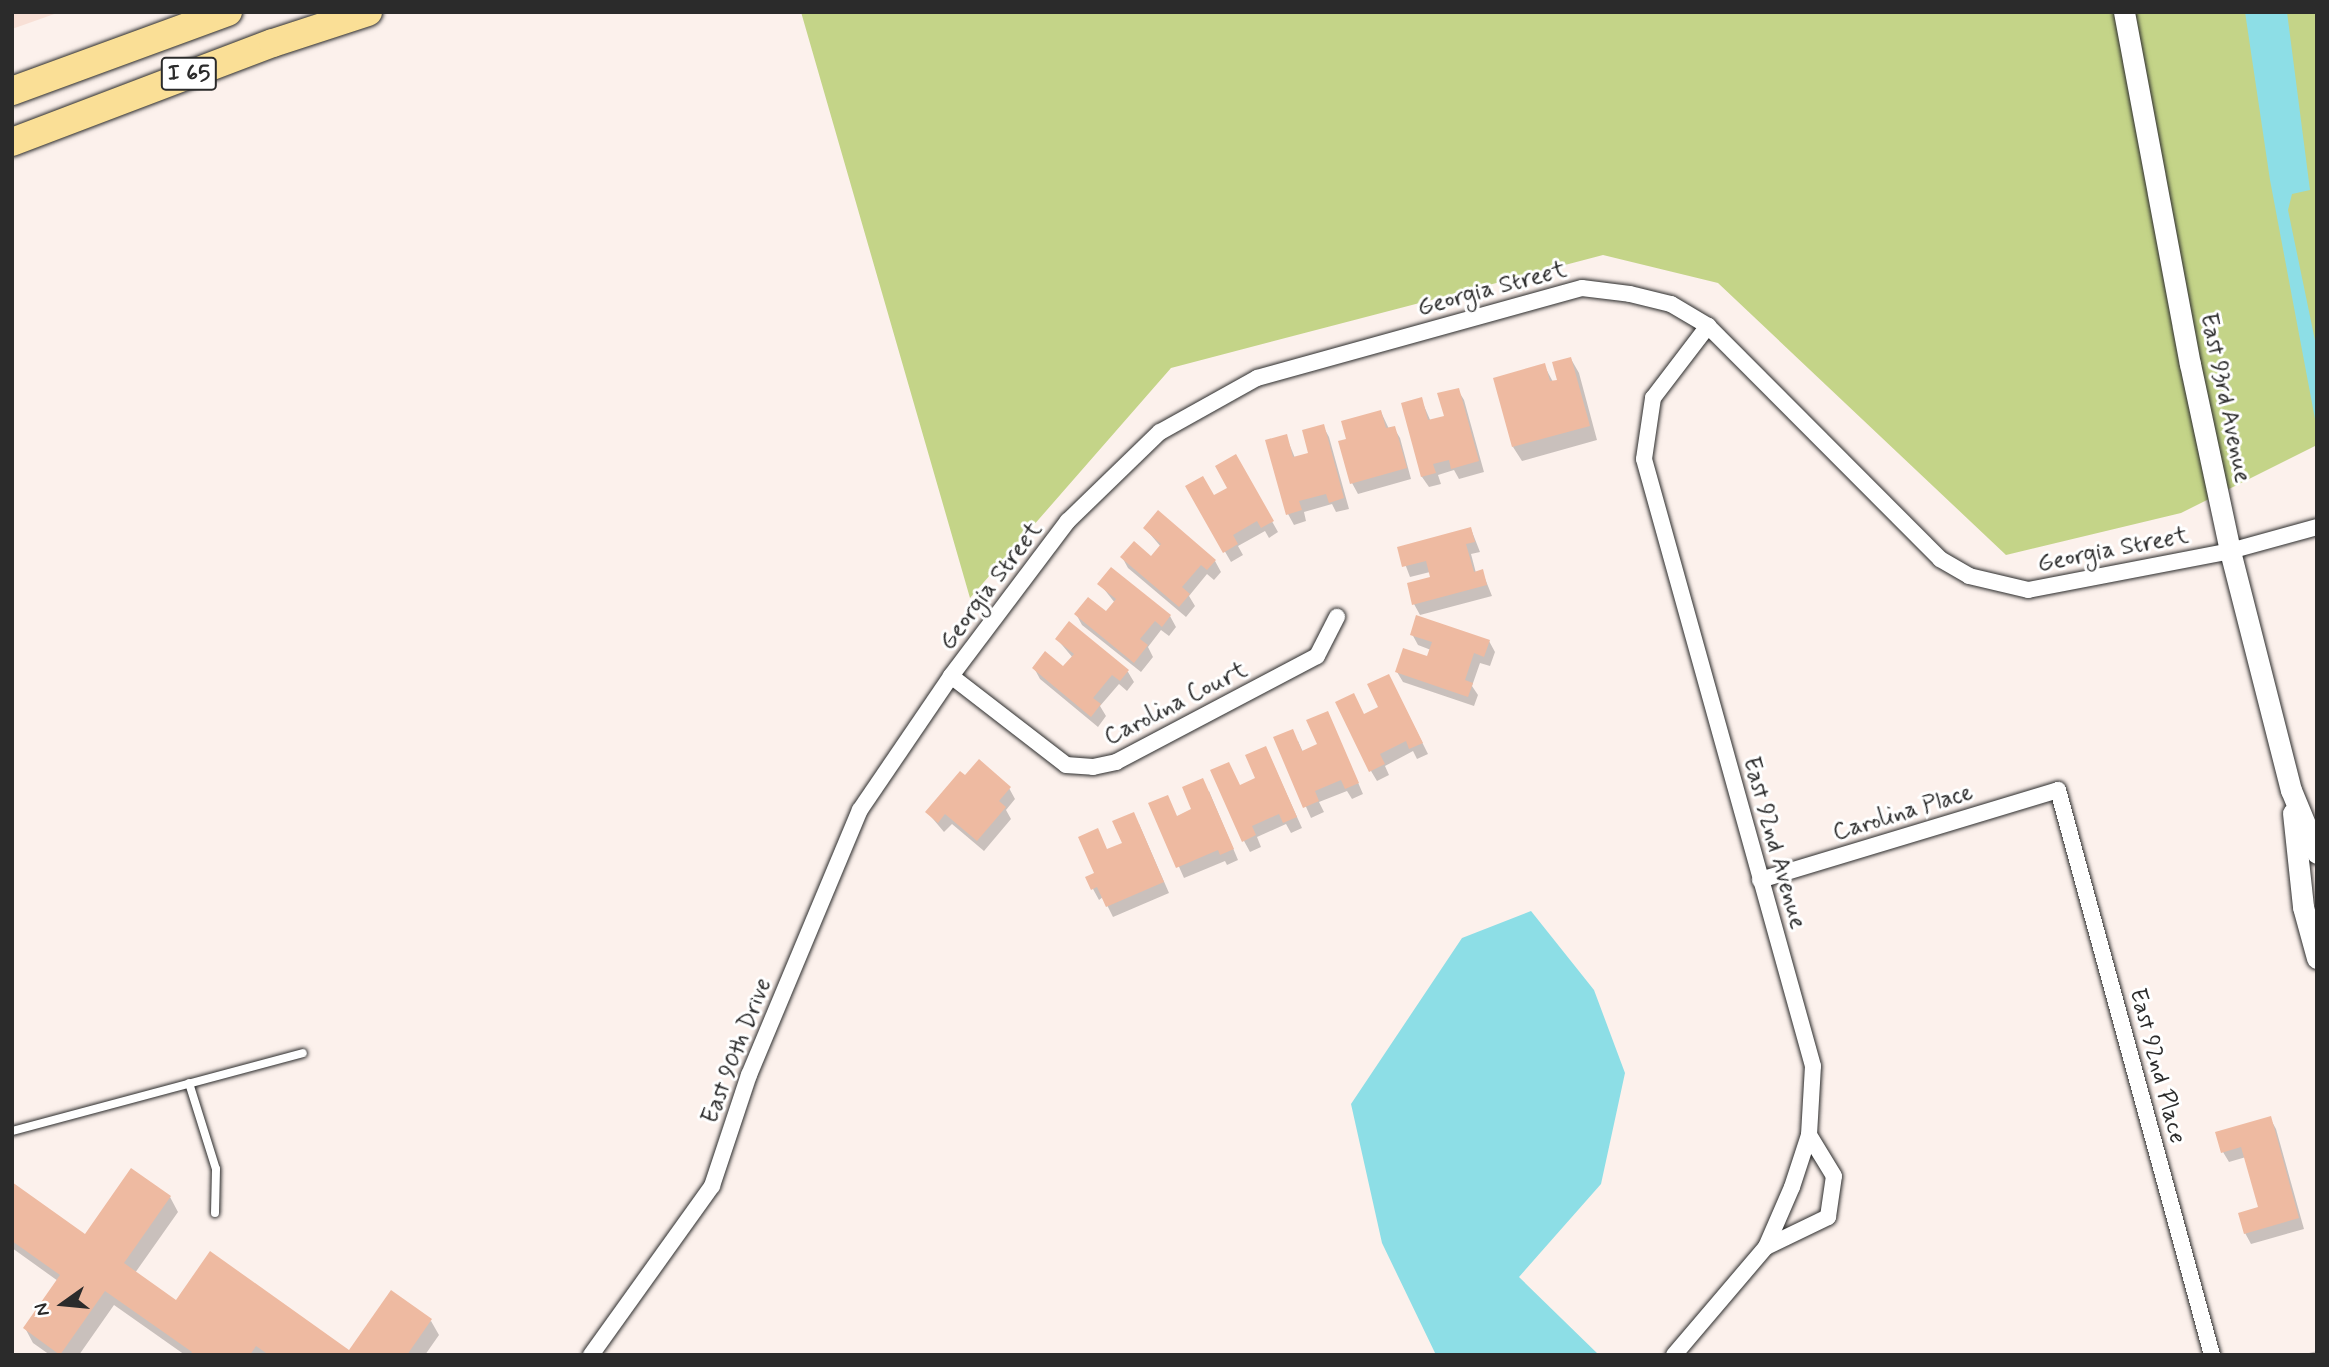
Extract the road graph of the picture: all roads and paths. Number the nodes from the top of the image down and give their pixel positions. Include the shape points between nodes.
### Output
1 (228, 12) edge
2 (368, 12) edge
3 (2124, 12) edge
4 (12, 91) edge
5 (12, 142) edge
6 (1708, 326) junction
7 (2317, 527) edge
8 (2230, 551) junction
9 (1337, 617) dead end
10 (951, 676) junction
11 (903, 749) joint
12 (2058, 790) joint
13 (2291, 790) junction
14 (2317, 853) edge
15 (1760, 880) junction
16 (2317, 958) edge
17 (303, 1053) dead end
18 (189, 1083) junction
19 (12, 1131) edge
20 (1809, 1135) junction
21 (215, 1213) dead end
22 (1766, 1247) junction
23 (596, 1353) edge
24 (1674, 1355) edge
25 (2212, 1355) edge

1 - 4 highway, I 65
2 - 5 highway, I 65
3 - 8 street, East 93rd Avenue
6 - 8 street, Georgia Street via 1940,559 1969,576 2028,590
6 - 10 street, Georgia Street via 1671,304 1582,288 1257,378 1160,432 1068,521
6 - 15 street, East 92nd Avenue via 1653,398 1644,459
7 - 8 street, Georgia Street
8 - 13 street, East 93rd Avenue
9 - 10 street, Carolina Court via 1317,656 1116,762 1093,767 1066,765
10 - 11 street, Georgia Street
11 - 23 street, East 90th Drive via 860,810 749,1075 712,1186
12 - 15 street, Carolina Place
12 - 25 street, East 92nd Place
13 - 14 street, East 93rd Avenue
13 - 16 street, East 93rd Avenue via 2303,907
15 - 20 street, East 92nd Avenue via 1813,1066
17 - 18 lane
18 - 19 lane
18 - 21 lane via 216,1169
20 - 22 street, East 92nd Avenue
20 - 22 street via 1834,1176 1828,1217
22 - 24 street, East 92nd Avenue

